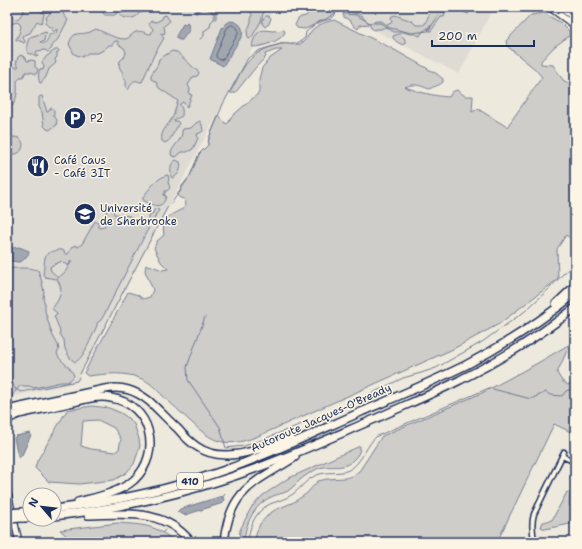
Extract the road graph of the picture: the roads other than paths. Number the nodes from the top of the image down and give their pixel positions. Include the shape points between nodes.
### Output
1 (549, 7) edge
2 (559, 7) edge
3 (575, 18) edge
4 (575, 26) edge
5 (575, 286) edge
6 (575, 294) edge
7 (575, 308) edge
8 (539, 321) junction
9 (7, 410) edge
10 (7, 420) edge
11 (318, 431) junction
12 (312, 446) junction
13 (575, 462) edge
14 (7, 489) edge
15 (62, 510) edge
16 (62, 510) edge
17 (62, 511) edge
18 (62, 512) edge
19 (7, 513) edge
20 (22, 516) edge
21 (22, 517) edge
22 (7, 521) edge
23 (12, 542) edge
24 (19, 542) edge
25 (191, 542) edge
26 (224, 542) edge
27 (535, 542) edge

1 - 4 main road
2 - 3 main road
5 - 8 highway
6 - 8 highway, Autoroute Jacques-O'Bready / 410
7 - 12 highway, Autoroute Jacques-O'Bready / 410 via 530,340 475,373
8 - 11 highway, Autoroute Jacques-O'Bready / 410 via 458,368
9 - 11 highway via 104,388 124,388 137,392 148,400 196,446 220,455 245,452
10 - 16 highway via 19,414 103,397 116,398 126,403 145,421 150,434 150,450 146,463 137,477 116,491
11 - 15 highway, Autoroute Jacques-O'Bready / 410 via 244,463 189,482
12 - 17 highway, Autoroute Jacques-O'Bready / 410 via 255,469 190,490 125,505
12 - 26 highway via 259,479 242,493 230,515
13 - 27 street via 563,454 533,518
14 - 24 main road
18 - 25 highway via 149,516 172,525
19 - 20 highway, bridge
21 - 22 highway, bridge
22 - 23 main road

